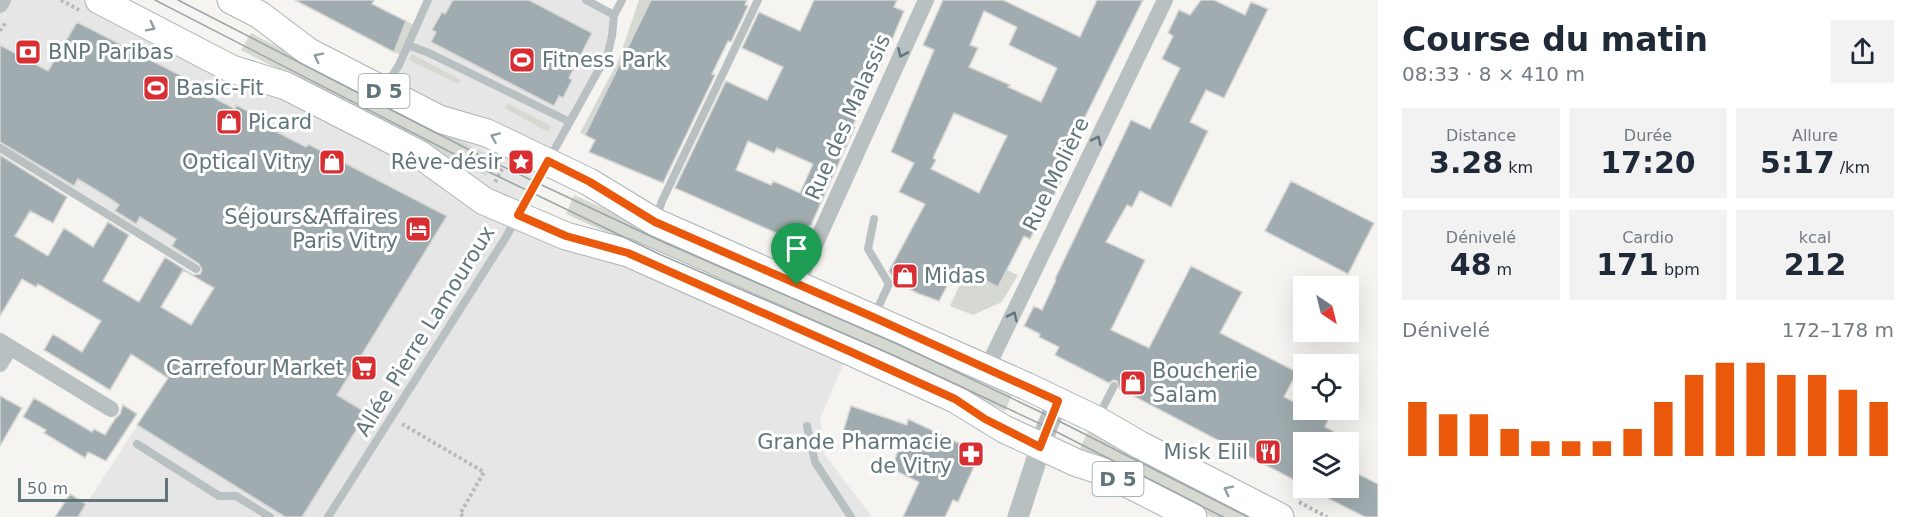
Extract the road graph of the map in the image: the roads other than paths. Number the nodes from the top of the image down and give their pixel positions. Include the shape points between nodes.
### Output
1 (3, 0) edge
2 (99, 0) edge
3 (231, 0) edge
4 (428, 0) edge
5 (586, 0) edge
6 (622, 0) edge
7 (758, 0) edge
8 (926, 0) edge
9 (1165, 0) edge
10 (0, 5) edge
11 (614, 15) junction
12 (408, 45) junction
13 (383, 90) junction
14 (570, 122) junction
15 (0, 148) edge
16 (548, 161) junction
17 (518, 215) junction
18 (874, 219) dead end
19 (655, 222) junction
20 (196, 269) dead end
21 (797, 285) junction
22 (873, 317) junction
23 (5, 344) edge
24 (0, 364) edge
25 (987, 368) junction
26 (1114, 386) dead end
27 (1058, 401) junction
28 (111, 409) dead end
29 (1097, 420) junction
30 (807, 426) dead end
31 (137, 444) dead end
32 (1040, 447) junction
33 (270, 517) edge
34 (328, 517) edge
35 (851, 517) edge
36 (1018, 517) edge
37 (1193, 517) edge
38 (1280, 517) edge

1 - 10 street
2 -> 17 main road, D 5 via 232,69 286,86 410,150 484,201
13 -> 3 main road, D 5 via 309,52 260,15
4 - 12 lane
5 - 11 lane
6 - 11 lane
7 - 19 lane
8 -> 21 street, Rue des Malassis
25 -> 9 street, Rue Molière
11 - 14 lane, Allée Pierre Lamouroux via 608,53
12 - 13 lane
12 - 14 lane
16 -> 13 main road, D 5 via 488,133 438,119
14 - 16 lane, Allée Pierre Lamouroux
15 - 20 lane
16 - 17 lane, Allée Pierre Lamouroux
16 - 19 main road, D 5
17 - 32 main road, D 5 via 566,236 628,253 849,351 955,399
17 - 34 lane, Allée Pierre Lamouroux
18 - 22 lane via 868,249 889,284
19 - 21 main road, D 5
21 - 22 main road, D 5
22 - 25 main road, D 5
23 - 24 street
23 - 28 street
25 - 27 main road, D 5
26 - 29 lane
27 - 29 main road, D 5
27 - 32 street
38 -> 29 main road, D 5
30 - 35 lane via 815,462
31 - 33 lane via 219,496 236,496
32 - 36 street
32 - 37 main road, D 5 via 1104,472

